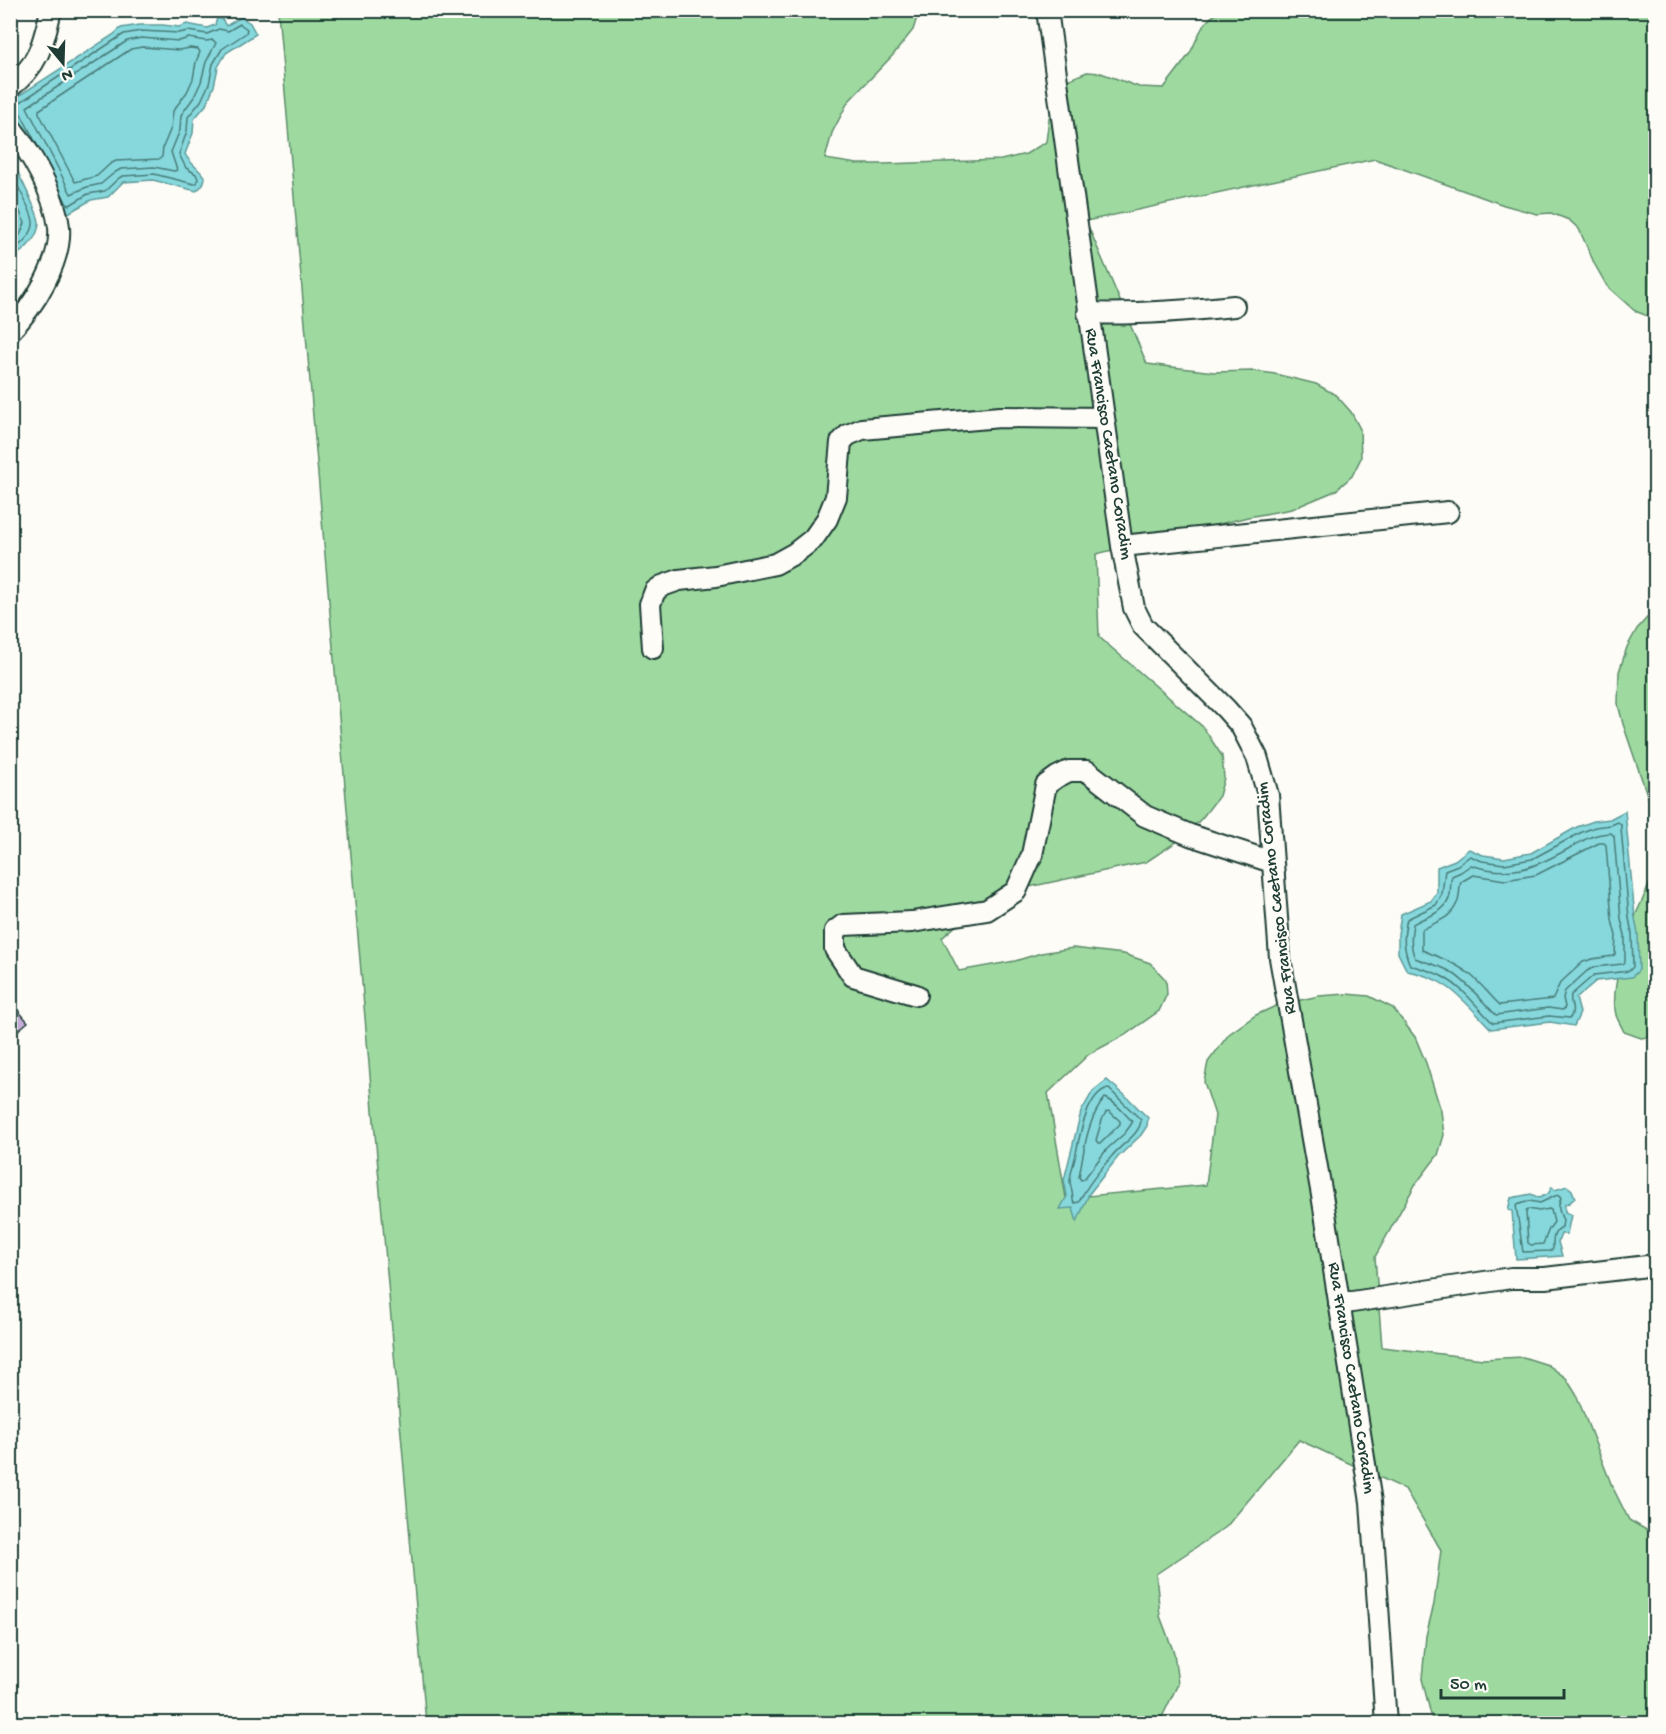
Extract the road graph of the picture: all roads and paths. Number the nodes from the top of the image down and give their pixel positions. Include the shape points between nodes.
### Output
1 (51, 10) edge
2 (1047, 10) edge
3 (10, 87) edge
4 (10, 127) edge
5 (1234, 306) dead end
6 (1088, 313) junction
7 (10, 331) edge
8 (1104, 418) junction
9 (1448, 512) dead end
10 (1122, 546) junction
11 (653, 648) dead end
12 (1272, 862) junction
13 (916, 994) dead end
14 (1656, 1265) edge
15 (1339, 1304) junction
16 (1386, 1724) edge

1 - 3 street via 34,64
2 - 6 street, Rua Francisco Caetano Coradim
4 - 7 street via 41,177 59,228 57,251 47,280
5 - 6 street
6 - 8 street, Rua Francisco Caetano Coradim
8 - 10 street, Rua Francisco Caetano Coradim
8 - 11 street via 1000,417 854,431 841,442 836,497 813,539 775,564 662,586 655,591 650,604
9 - 10 street
10 - 12 street, Rua Francisco Caetano Coradim via 1134,608 1143,626 1241,726 1257,757 1268,795
12 - 13 street via 1145,816 1088,771 1069,771 1046,785 1032,855 1016,891 987,910 912,922 843,925 835,931 835,949 853,976
12 - 15 street, Rua Francisco Caetano Coradim via 1280,958
14 - 15 street via 1545,1278 1511,1278
15 - 16 street, Rua Francisco Caetano Coradim via 1371,1502

